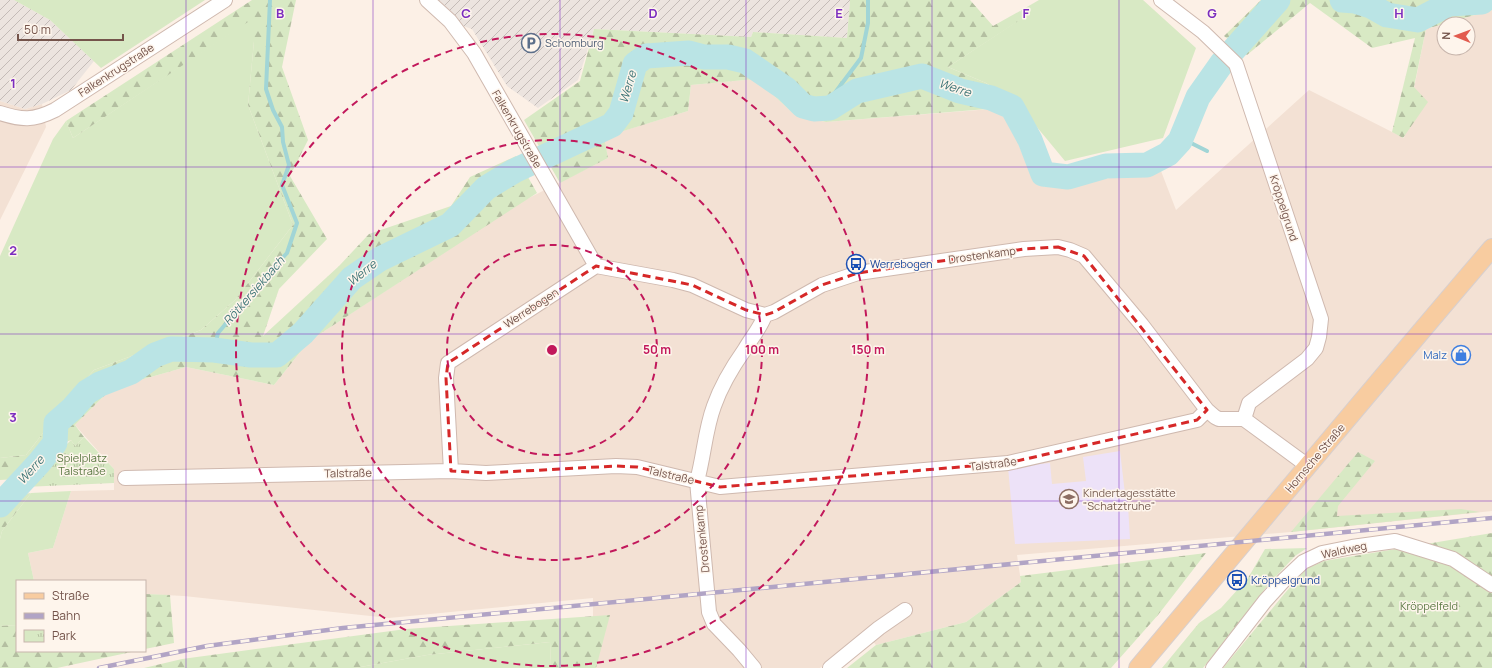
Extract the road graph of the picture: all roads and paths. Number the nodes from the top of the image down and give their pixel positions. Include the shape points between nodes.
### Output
1 (427, 0) edge
2 (1162, 0) edge
3 (223, 1) edge
4 (0, 113) edge
5 (1492, 248) edge
6 (596, 266) junction
7 (765, 314) junction
8 (1207, 410) junction
9 (1244, 419) junction
10 (1308, 466) junction
11 (451, 471) junction
12 (125, 478) dead end
13 (698, 481) junction
14 (1492, 585) edge
15 (905, 610) dead end
16 (754, 668) edge
17 (830, 668) edge
18 (1138, 668) edge
19 (1213, 668) edge

1 - 6 street, Falkenkrugstraße via 450,21 474,53
2 - 9 street, Kröppelgrund via 1203,32 1236,64 1321,319 1316,348 1307,359 1249,403
3 - 4 street, Falkenkrugstraße via 54,110 28,119
5 - 10 main road, Hornsche Straße
6 - 7 street via 692,285 746,310
6 - 11 street, Werrebogen via 448,363 446,378
7 - 8 street, Drostenkamp via 774,312 822,285 858,273 1024,249 1058,247 1084,256 1142,325
7 - 13 street, Drostenkamp via 762,324 734,365 714,406
8 - 9 street, Drostenkamp via 1219,419
8 - 13 street, Talstraße via 1197,420 1008,463 720,487
9 - 10 street
10 - 18 main road, Hornsche Straße
11 - 12 street, Talstraße
11 - 13 street, Talstraße via 486,473 616,466 637,467
13 - 16 street, Drostenkamp via 709,612 714,624
14 - 19 street, Waldweg via 1453,560 1395,541 1322,553 1303,562 1265,600
15 - 17 street

